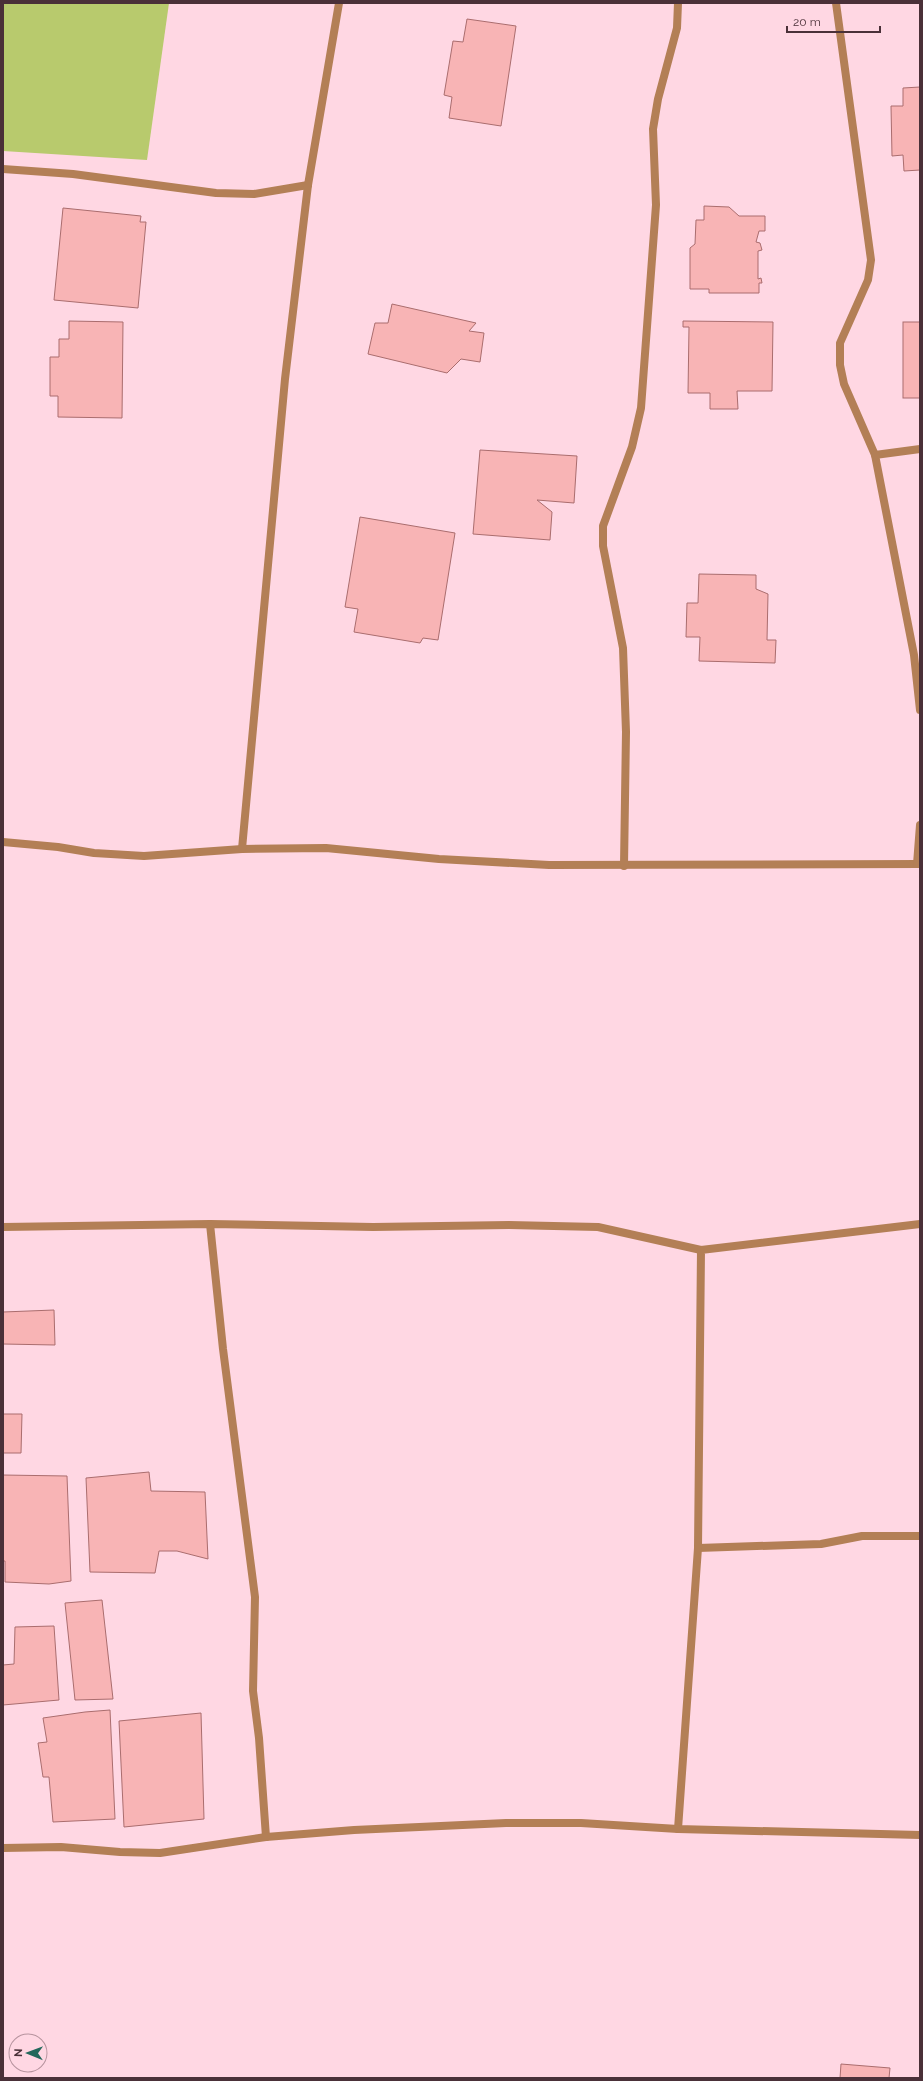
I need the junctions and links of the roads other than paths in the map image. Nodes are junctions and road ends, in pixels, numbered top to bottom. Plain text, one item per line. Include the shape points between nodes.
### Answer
1 (339, 3) edge
2 (678, 3) edge
3 (836, 3) edge
4 (3, 170) edge
5 (308, 185) junction
6 (920, 449) edge
7 (875, 455) junction
8 (920, 710) edge
9 (920, 825) edge
10 (3, 842) edge
11 (242, 849) junction
12 (918, 864) edge
13 (624, 866) junction
14 (210, 1224) junction
15 (920, 1224) edge
16 (3, 1227) edge
17 (701, 1250) junction
18 (920, 1536) edge
19 (698, 1548) junction
20 (678, 1829) junction
21 (920, 1835) edge
22 (266, 1836) junction
23 (3, 1848) edge

1 - 5 street
2 - 13 street via 677,28 658,99 653,129 656,205 641,408 632,447 603,526 602,538 623,648 626,732
3 - 7 street via 871,260 868,280 840,343 840,365 844,384
4 - 5 street via 73,174 216,193 254,194
5 - 11 street via 285,379
6 - 7 street
7 - 8 street via 914,655
9 - 12 street
10 - 11 street via 144,856
11 - 13 street via 326,848 439,859
12 - 13 street
14 - 16 street
14 - 17 street via 598,1227
14 - 22 street via 223,1349 255,1597 253,1691
15 - 17 street
17 - 19 street
18 - 19 street via 862,1536 821,1544
19 - 20 street
20 - 21 street
20 - 22 street via 581,1823 506,1823
22 - 23 street via 160,1853 61,1847

